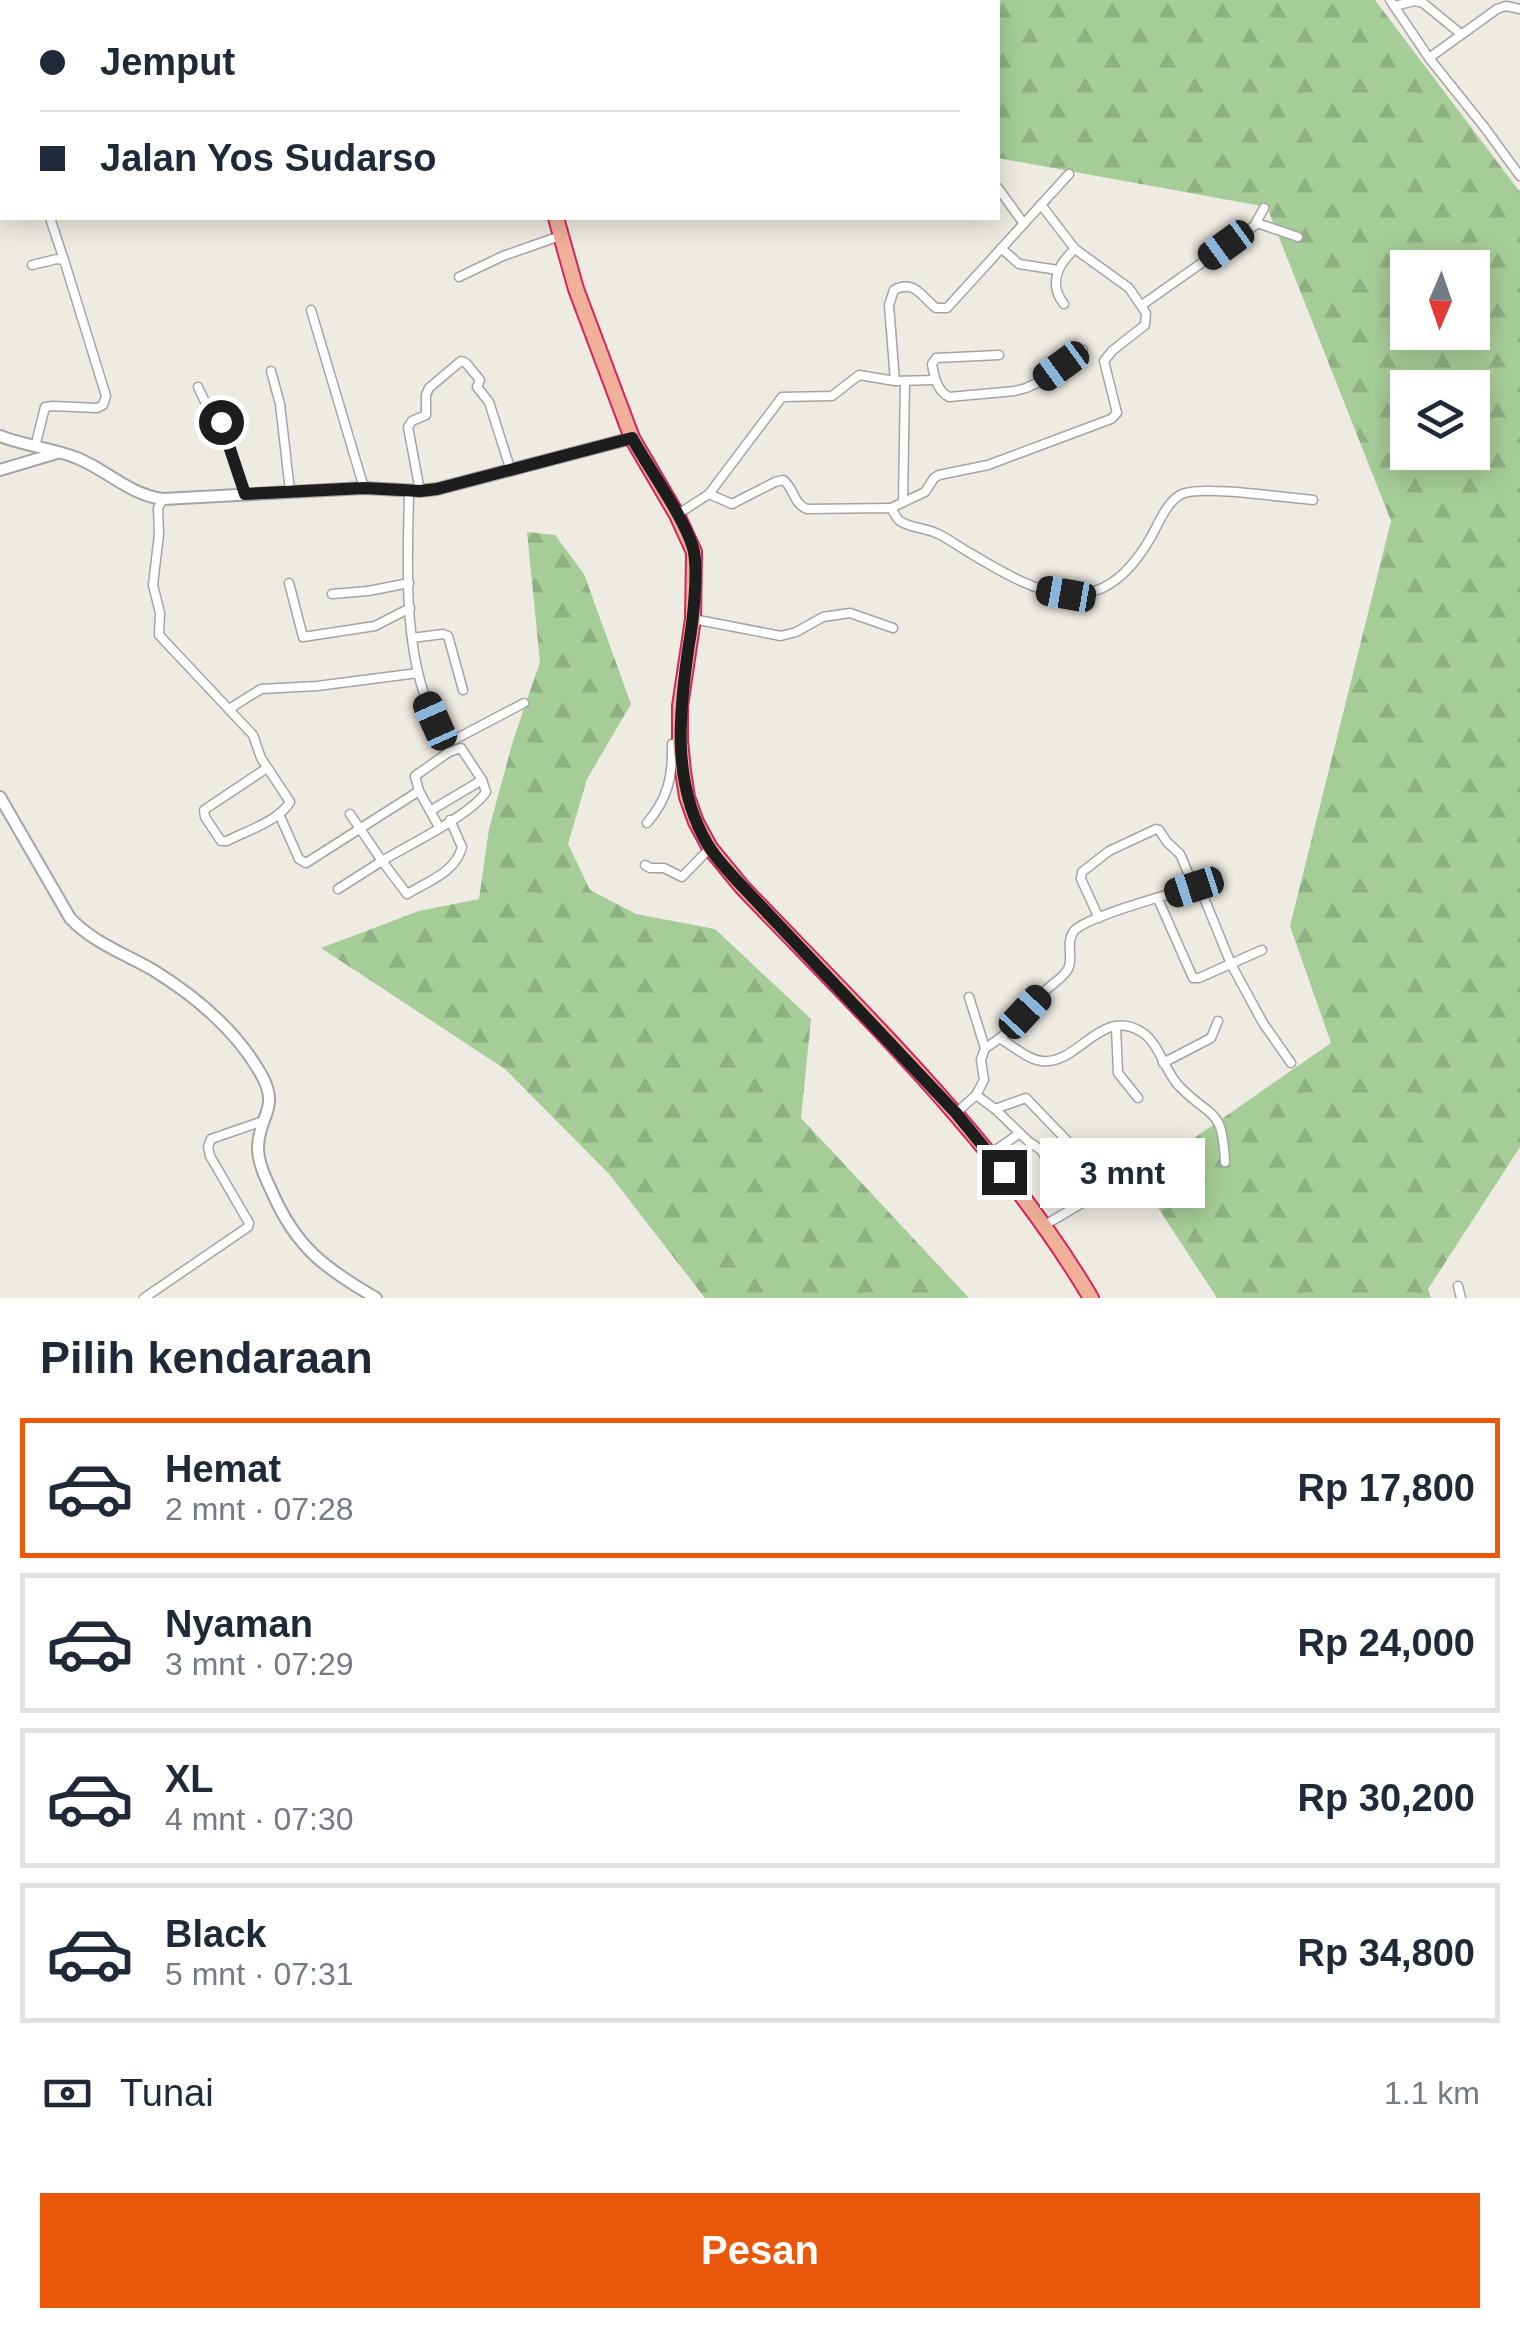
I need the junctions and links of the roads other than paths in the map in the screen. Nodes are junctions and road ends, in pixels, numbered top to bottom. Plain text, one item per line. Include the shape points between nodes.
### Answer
1 (1392, 3) edge
2 (1520, 8) edge
3 (1461, 34) junction
4 (1428, 58) junction
5 (1069, 174) dead end
6 (1520, 176) edge
7 (1000, 191) edge
8 (1042, 206) junction
9 (1264, 208) dead end
10 (51, 220) edge
11 (556, 220) edge
12 (1257, 223) junction
13 (1024, 224) junction
14 (560, 236) junction
15 (1298, 237) dead end
16 (1001, 248) junction
17 (1075, 249) junction
18 (64, 260) junction
19 (32, 265) dead end
20 (1058, 270) junction
21 (459, 278) dead end
22 (1064, 304) dead end
23 (1142, 305) junction
24 (312, 310) dead end
25 (1083, 350) dead end
26 (998, 356) dead end
27 (272, 371) dead end
28 (935, 380) junction
29 (895, 381) junction
30 (906, 381) junction
31 (198, 388) dead end
32 (0, 436) edge
33 (632, 438) junction
34 (22, 444) junction
35 (36, 447) junction
36 (58, 452) junction
37 (21, 465) junction
38 (0, 470) edge
39 (511, 471) junction
40 (364, 488) junction
41 (414, 490) junction
42 (290, 491) junction
43 (245, 494) junction
44 (709, 494) junction
45 (163, 499) junction
46 (1313, 500) dead end
47 (903, 502) junction
48 (892, 508) junction
49 (677, 515) junction
50 (289, 582) dead end
51 (409, 583) junction
52 (332, 594) dead end
53 (410, 608) junction
54 (693, 619) junction
55 (894, 628) dead end
56 (412, 638) junction
57 (418, 672) junction
58 (464, 690) dead end
59 (524, 703) dead end
60 (229, 709) junction
61 (680, 741) junction
62 (447, 748) junction
63 (267, 768) junction
64 (482, 780) junction
65 (419, 791) junction
66 (0, 797) edge
67 (430, 811) junction
68 (279, 814) junction
69 (350, 814) dead end
70 (450, 820) junction
71 (647, 823) dead end
72 (439, 827) junction
73 (361, 829) junction
74 (710, 848) junction
75 (382, 860) junction
76 (645, 865) dead end
77 (1194, 887) junction
78 (338, 890) dead end
79 (1158, 899) junction
80 (1099, 918) junction
81 (1262, 950) dead end
82 (1231, 964) junction
83 (968, 997) dead end
84 (1218, 1022) dead end
85 (1116, 1027) junction
86 (1001, 1039) junction
87 (985, 1048) junction
88 (1163, 1063) junction
89 (1291, 1064) dead end
90 (976, 1094) junction
91 (1138, 1098) dead end
92 (995, 1109) junction
93 (956, 1113) junction
94 (263, 1121) junction
95 (1020, 1133) junction
96 (1076, 1149) junction
97 (990, 1154) junction
98 (1224, 1162) dead end
99 (1059, 1175) junction
100 (1076, 1206) junction
101 (1043, 1226) junction
102 (1458, 1286) dead end
103 (144, 1298) edge
104 (376, 1298) edge
105 (1092, 1298) edge
106 (1461, 1298) edge

1 - 3 street via 1423,2
1 - 4 street
2 - 3 street via 1497,9
3 - 4 street
4 - 6 street
5 - 8 street
7 - 13 street
8 - 13 street
8 - 17 street
9 - 12 street
10 - 18 street
11 - 14 highway
12 - 15 street
12 - 23 street
13 - 16 street
14 - 21 street
14 - 33 highway
16 - 20 street via 1019,264
16 - 29 street via 944,310 914,287 894,290
17 - 20 street
17 - 23 street
18 - 19 street
18 - 35 street via 106,401 97,408 45,408
20 - 22 street via 1056,294
23 - 47 street via 1144,324 1104,361 1116,416 988,465 939,475 925,492
24 - 40 street
25 - 28 street via 1015,391 948,396
26 - 28 street via 936,358
27 - 42 street
28 - 30 street
29 - 30 street
29 - 44 street via 859,375 832,396 782,397
30 - 47 street
31 - 43 street via 221,422
32 - 34 street
33 - 39 street
33 - 49 highway
34 - 35 street
34 - 37 street
35 - 36 street
36 - 37 street
36 - 45 street
37 - 38 street
39 - 41 street
39 - 41 street via 492,408 477,387 480,379 461,361 429,388 426,415 408,427
40 - 41 street
40 - 42 street
41 - 51 street
42 - 43 street
43 - 45 street
44 - 48 street via 735,504 783,480 807,508
44 - 49 street
45 - 60 street via 153,585 159,636
46 - 48 street via 1198,490 1178,496 1122,577 1079,595 1013,580 940,535 899,520
47 - 48 street
49 - 54 highway via 694,552
50 - 53 street via 303,637 376,626
51 - 52 street
51 - 53 street
53 - 56 street
54 - 55 street via 781,636 824,616 850,613
54 - 61 highway
56 - 57 street
56 - 58 street via 448,636
57 - 60 street via 261,688
57 - 62 street
59 - 62 street
60 - 63 street via 253,734
61 - 71 street via 672,744 666,794
61 - 74 highway via 687,797
62 - 64 street via 462,749
62 - 65 street via 414,776
63 - 68 street via 290,802
63 - 68 street via 204,813 222,842
64 - 67 street
64 - 70 street via 485,795
65 - 67 street
65 - 73 street
66 - 94 street via 80,929 189,995 244,1050 269,1092
67 - 72 street
68 - 73 street via 303,862
69 - 73 street
70 - 72 street
70 - 75 street via 462,848 456,862 407,894
72 - 75 street
73 - 75 street
74 - 76 street via 682,876
74 - 93 highway
75 - 78 street
77 - 79 street
77 - 80 street via 1180,854 1156,830 1108,851 1082,872
77 - 82 street
79 - 80 street
79 - 82 street via 1191,976
80 - 86 street via 1074,931 1066,971
81 - 82 street
82 - 89 street
83 - 87 street
84 - 88 street via 1211,1038
85 - 86 street via 1053,1061 1034,1059
85 - 88 street via 1146,1035
85 - 91 street via 1118,1072
86 - 87 street
87 - 90 street
88 - 98 street via 1218,1119
90 - 92 street
90 - 93 street
92 - 95 street
92 - 96 street via 1026,1098
93 - 97 highway
94 - 103 street via 211,1139 208,1147 248,1227
94 - 104 street via 259,1158 292,1231 318,1260
95 - 97 street
95 - 99 street
96 - 99 street
96 - 100 street via 1113,1176
97 - 101 highway
99 - 100 street
100 - 101 street
101 - 105 highway
102 - 106 street

